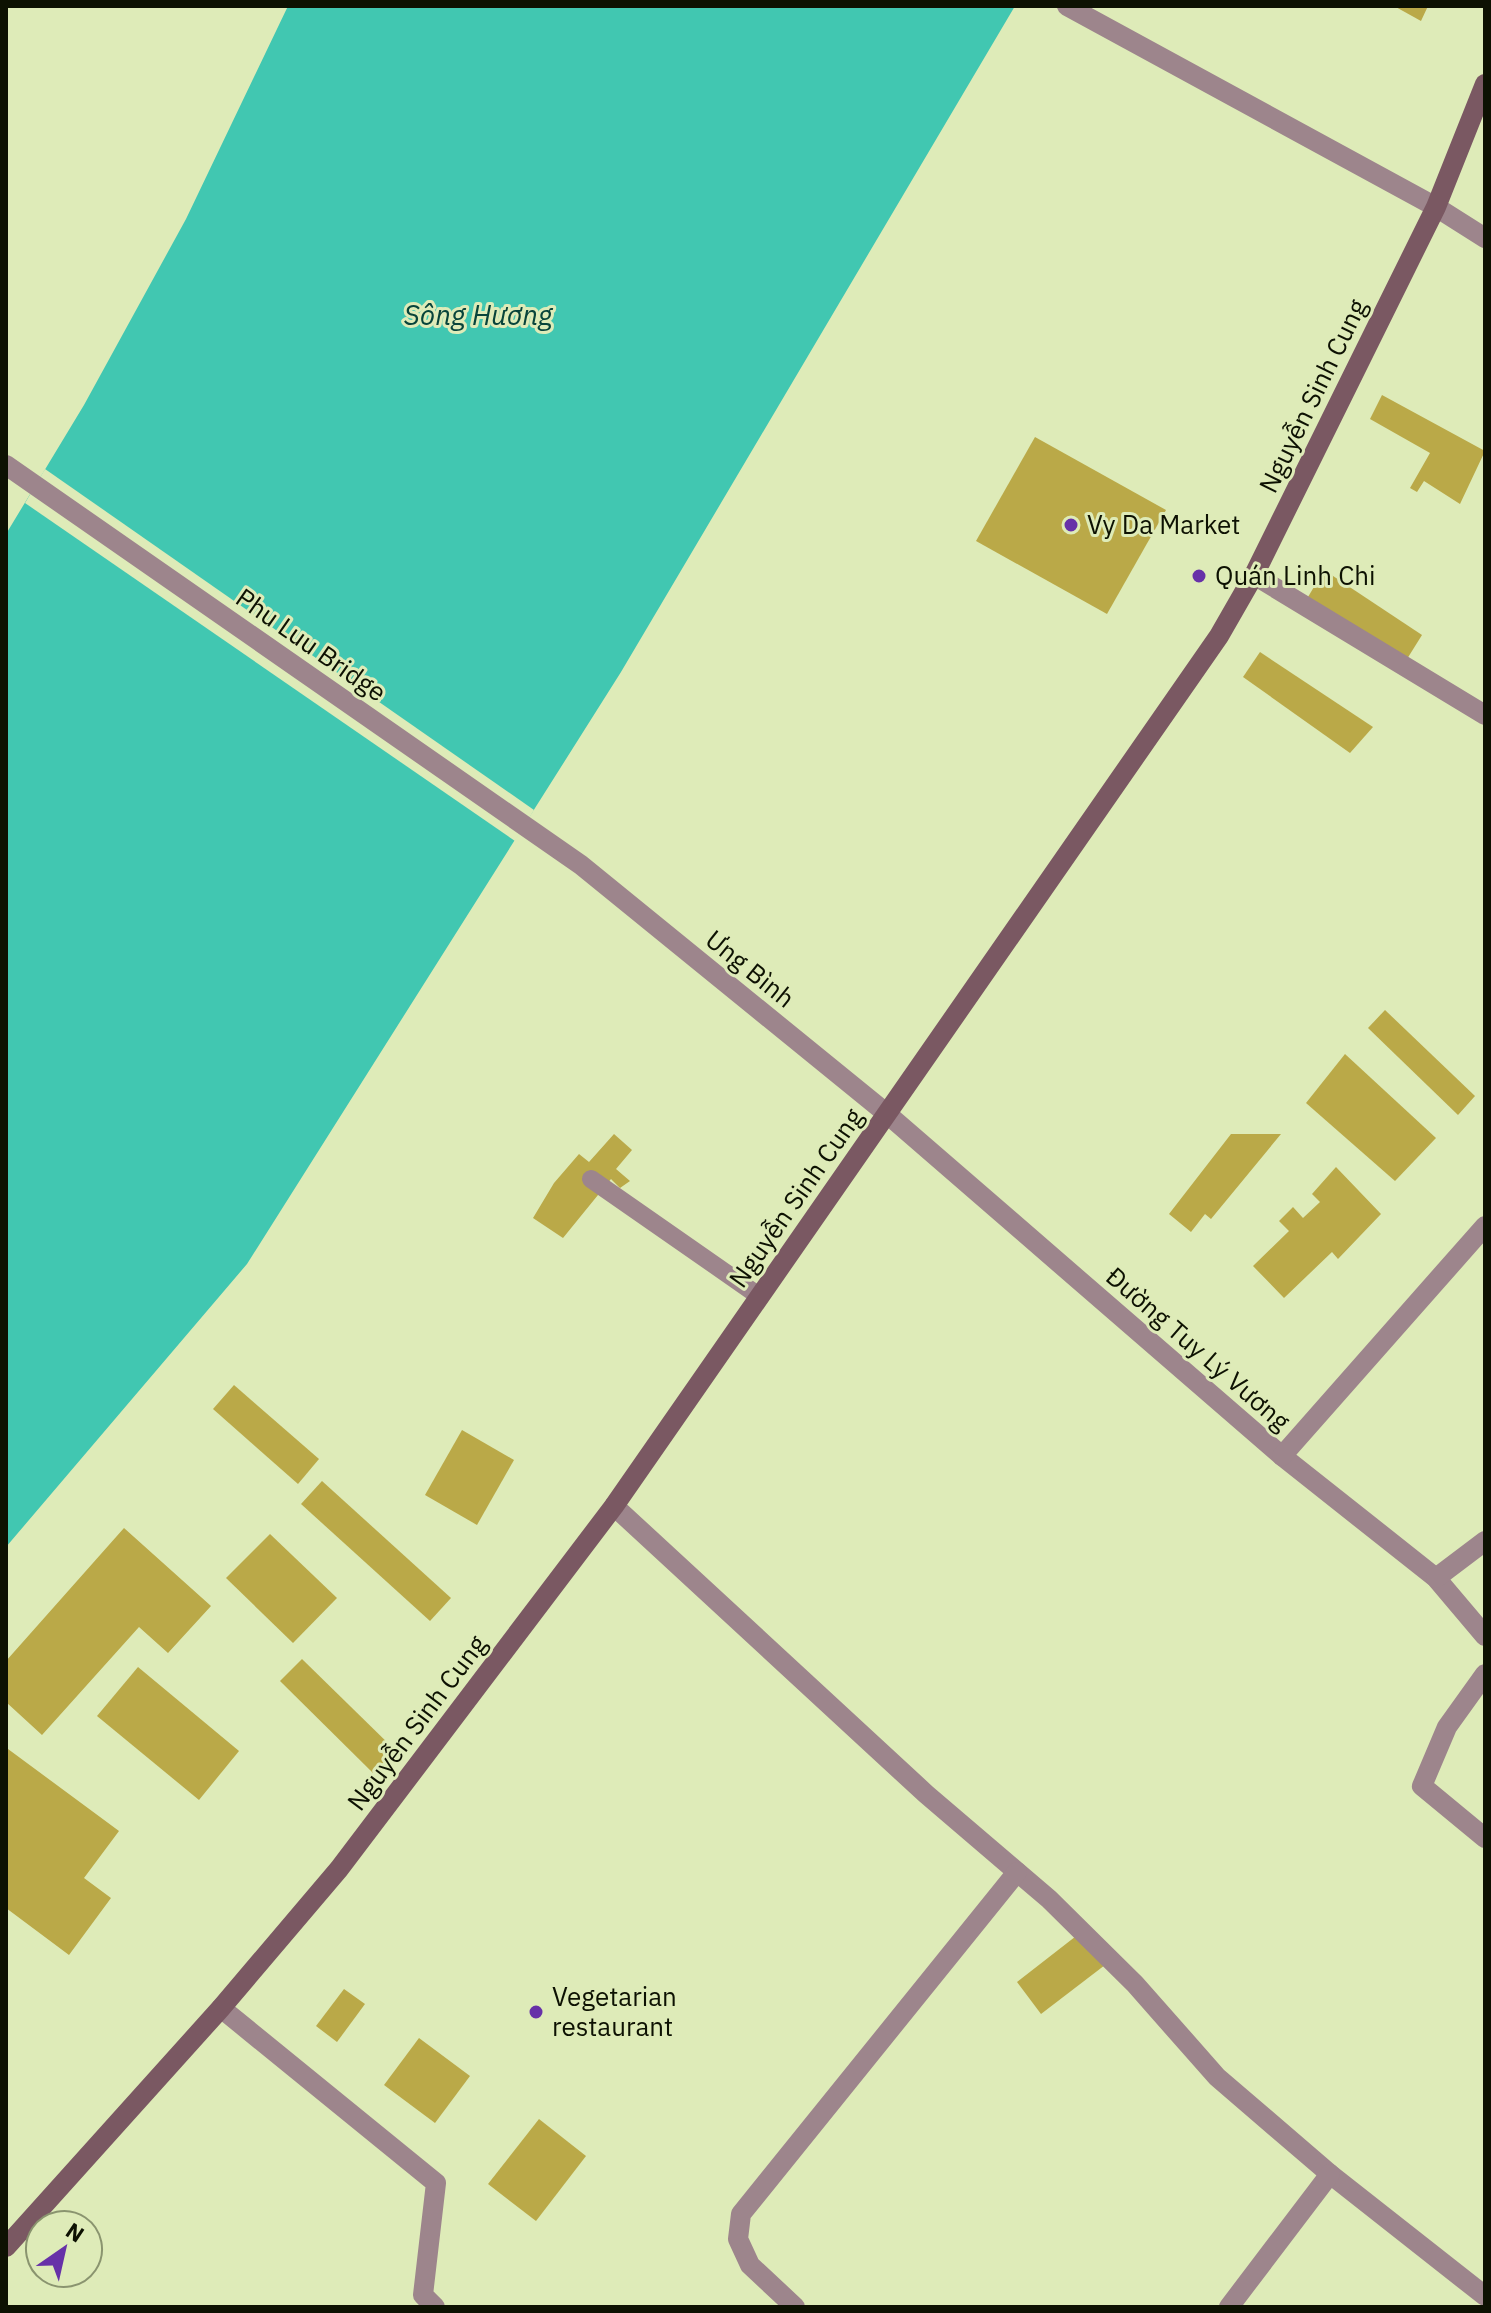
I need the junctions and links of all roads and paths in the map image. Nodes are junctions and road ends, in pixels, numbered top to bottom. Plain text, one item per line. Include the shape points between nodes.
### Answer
1 (1067, 6) edge
2 (1485, 84) edge
3 (1436, 207) junction
4 (1485, 238) edge
5 (9, 467) edge
6 (1254, 575) junction
7 (1485, 715) edge
8 (581, 865) joint
9 (886, 1113) junction
10 (591, 1179) dead end
11 (1485, 1226) edge
12 (759, 1296) junction
13 (1282, 1456) junction
14 (614, 1506) junction
15 (1485, 1541) edge
16 (1436, 1578) junction
17 (1485, 1636) edge
18 (1485, 1674) edge
19 (1485, 1838) edge
20 (1017, 1872) junction
21 (221, 2008) junction
22 (1330, 2174) junction
23 (6, 2247) edge
24 (1485, 2296) edge
25 (435, 2307) edge
26 (795, 2307) edge
27 (1229, 2307) edge

1 - 3 street
2 - 3 main road, Nguyễn Sinh Cung
3 - 4 street
3 - 6 main road, Nguyễn Sinh Cung
5 - 8 street, Phu Luu Bridge
6 - 7 street
6 - 9 main road, Nguyễn Sinh Cung via 1219,636
8 - 9 street, Ưng Bình
9 - 12 main road, Nguyễn Sinh Cung
9 - 13 street, Đường Tuy Lý Vương
10 - 12 lane
11 - 13 street
12 - 14 main road, Nguyễn Sinh Cung
13 - 16 street, Đường Tuy Lý Vương
14 - 20 street
14 - 21 main road, Nguyễn Sinh Cung via 339,1869
15 - 16 street
16 - 17 street, Đường Tuy Lý Vương
18 - 19 street via 1447,1727 1422,1786
20 - 22 street via 1135,1984 1217,2077
20 - 26 street via 741,2214 738,2239 750,2265
21 - 23 main road, Nguyễn Sinh Cung
21 - 25 street via 436,2183 423,2295
22 - 24 street
22 - 27 street

